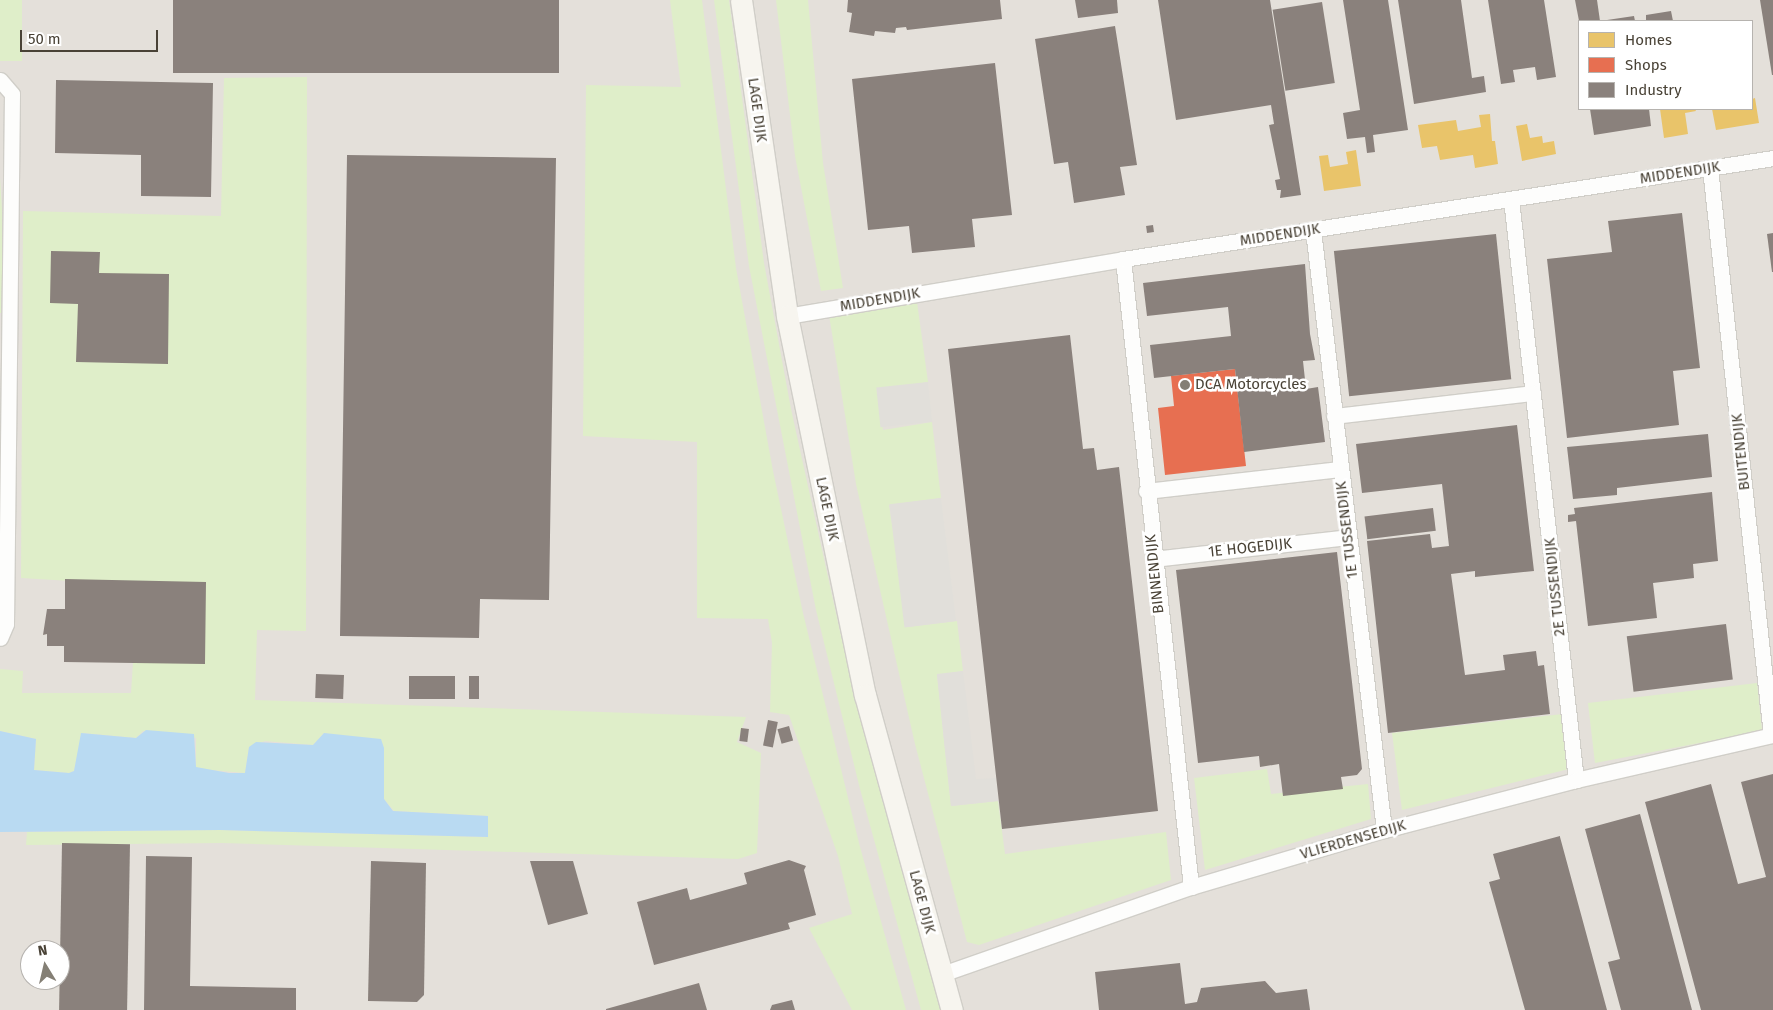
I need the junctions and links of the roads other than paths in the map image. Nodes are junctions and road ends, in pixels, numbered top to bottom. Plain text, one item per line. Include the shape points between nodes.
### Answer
1 (741, 0) edge
2 (0, 80) edge
3 (6, 144) edge
4 (1773, 158) edge
5 (1710, 168) junction
6 (1511, 199) junction
7 (1313, 230) junction
8 (1123, 260) junction
9 (787, 316) junction
10 (1533, 394) junction
11 (1334, 416) junction
12 (1340, 468) junction
13 (1146, 491) junction
14 (1348, 537) junction
15 (1153, 559) junction
16 (0, 638) edge
17 (1772, 735) edge
18 (1576, 780) junction
19 (1384, 830) junction
20 (1191, 887) junction
21 (942, 974) junction
22 (952, 1010) edge

1 - 9 main road, LAGE DIJK
2 - 3 street via 12,94
3 - 16 street via 6,624
4 - 5 street, MIDDENDIJK
5 - 6 street, MIDDENDIJK
5 - 17 street, BUITENDIJK
6 - 7 street, MIDDENDIJK
6 - 10 street, 2E TUSSENDIJK
7 - 8 street, MIDDENDIJK
7 - 11 street, 1E TUSSENDIJK
8 - 9 street, MIDDENDIJK
8 - 13 street, BINNENDIJK
9 - 21 main road, LAGE DIJK via 865,695
10 - 11 street
10 - 18 street, 2E TUSSENDIJK
11 - 12 street, 1E TUSSENDIJK
12 - 13 street
12 - 14 street, 1E TUSSENDIJK
13 - 15 street, BINNENDIJK
14 - 15 street, 1E HOGEDIJK
14 - 19 street, 1E TUSSENDIJK
15 - 20 street, BINNENDIJK
17 - 18 street, VLIERDENSEDIJK
18 - 19 street, VLIERDENSEDIJK
19 - 20 street, VLIERDENSEDIJK
20 - 21 street, VLIERDENSEDIJK
21 - 22 main road, LAGE DIJK

